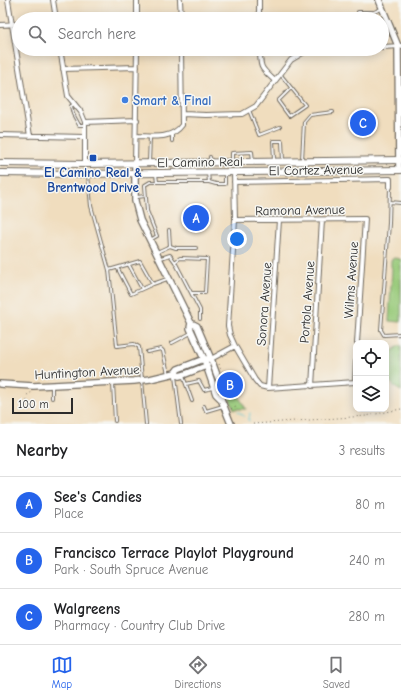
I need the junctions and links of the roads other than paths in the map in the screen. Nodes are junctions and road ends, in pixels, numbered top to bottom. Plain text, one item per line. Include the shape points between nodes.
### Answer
1 (8, 0) edge
2 (53, 0) edge
3 (137, 0) edge
4 (180, 0) edge
5 (259, 0) edge
6 (379, 0) edge
7 (382, 8) junction
8 (55, 12) edge
9 (137, 12) edge
10 (181, 12) edge
11 (259, 12) edge
12 (358, 12) edge
13 (374, 12) edge
14 (374, 12) edge
15 (384, 12) edge
16 (389, 23) edge
17 (0, 24) edge
18 (12, 24) joint
19 (400, 46) edge
20 (389, 47) edge
21 (17, 56) edge
22 (61, 56) edge
23 (137, 56) edge
24 (181, 56) edge
25 (260, 56) edge
26 (298, 56) edge
27 (137, 67) junction
28 (63, 69) junction
29 (280, 74) junction
30 (275, 82) junction
31 (291, 88) junction
32 (400, 97) edge
33 (74, 104) junction
34 (249, 110) junction
35 (333, 112) dead end
36 (183, 114) junction
37 (137, 120) junction
38 (85, 124) junction
39 (280, 126) dead end
40 (172, 134) junction
41 (0, 135) edge
42 (30, 136) junction
43 (136, 136) junction
44 (150, 136) junction
45 (84, 137) junction
46 (172, 142) dead end
47 (172, 156) dead end
48 (400, 160) edge
49 (253, 162) junction
50 (274, 162) junction
51 (283, 162) junction
52 (302, 162) junction
53 (173, 163) junction
54 (232, 163) junction
55 (0, 164) edge
56 (85, 164) junction
57 (135, 164) junction
58 (150, 164) junction
59 (400, 170) edge
60 (208, 172) junction
61 (225, 172) junction
62 (234, 172) junction
63 (0, 173) edge
64 (135, 173) junction
65 (155, 173) junction
66 (88, 174) junction
67 (157, 182) junction
68 (209, 182) junction
69 (234, 182) junction
70 (390, 187) joint
71 (145, 196) junction
72 (135, 197) junction
73 (390, 202) junction
74 (401, 203) edge
75 (365, 219) joint
76 (235, 220) junction
77 (279, 220) junction
78 (322, 220) junction
79 (168, 230) dead end
80 (150, 241) junction
81 (170, 246) junction
82 (196, 248) dead end
83 (156, 253) junction
84 (158, 259) junction
85 (175, 262) junction
86 (129, 265) junction
87 (118, 269) junction
88 (109, 270) junction
89 (169, 278) junction
90 (153, 284) junction
91 (142, 289) junction
92 (192, 293) junction
93 (200, 318) dead end
94 (192, 323) junction
95 (192, 333) junction
96 (401, 334) edge
97 (357, 340) edge
98 (172, 343) dead end
99 (235, 346) junction
100 (147, 352) dead end
101 (204, 359) junction
102 (210, 359) junction
103 (206, 366) junction
104 (175, 373) junction
105 (169, 375) junction
106 (183, 375) junction
107 (355, 376) edge
108 (143, 380) junction
109 (113, 382) junction
110 (0, 384) edge
111 (186, 384) junction
112 (52, 385) junction
113 (312, 386) junction
114 (213, 387) junction
115 (268, 388) junction
116 (52, 398) dead end
117 (221, 399) junction
118 (192, 401) dead end
119 (204, 406) dead end
120 (225, 408) junction
121 (115, 421) dead end
122 (146, 424) edge
123 (181, 424) edge
124 (231, 424) edge

1 - 18 street
2 - 8 street
3 - 9 street
4 - 10 street
5 - 11 street
6 - 7 street
7 - 14 lane
7 - 15 street
12 - 13 lane
16 - 19 street
17 - 18 street
19 - 20 street
19 - 32 street
21 - 42 street
22 - 28 street
23 - 27 street
24 - 36 street
25 - 30 street via 262,68
26 - 29 street
27 - 28 street
27 - 37 street
28 - 33 street via 68,96
29 - 30 street
29 - 31 lane
30 - 34 street via 256,106
31 - 31 lane via 305,105 289,116 278,101
32 - 48 street
33 - 38 street via 81,112
33 - 38 lane via 71,106 78,125
34 - 36 street via 242,114
34 - 39 lane via 259,134
35 - 52 lane via 310,115 304,122
36 - 40 street via 182,125
37 - 38 street
37 - 43 street
38 - 45 street
40 - 44 street
40 - 46 lane
41 - 42 street
42 - 45 street
43 - 44 street
43 - 57 street
44 - 58 lane
45 - 56 street
47 - 53 lane
48 - 52 main road, El Camino Real
48 - 59 street
49 - 50 main road, El Camino Real
49 - 54 main road, El Camino Real
49 - 54 lane via 252,152 232,153
50 - 51 main road, El Camino Real
50 - 51 lane via 273,141 282,140
51 - 52 main road, El Camino Real
53 - 54 main road, El Camino Real via 223,160
53 - 58 main road, El Camino Real
55 - 56 main road, El Camino Real
56 - 57 main road, El Camino Real
57 - 58 main road, El Camino Real
57 - 64 street
59 - 62 main road, El Camino Real
60 - 61 main road, El Camino Real
60 - 65 main road, El Camino Real
60 - 68 lane
61 - 62 main road, El Camino Real
61 - 68 lane via 225,184
62 - 69 street
63 - 66 main road, El Camino Real
64 - 65 main road, El Camino Real
64 - 66 main road, El Camino Real
64 - 72 street
65 - 67 lane
66 - 88 lane via 91,206
67 - 68 lane
67 - 71 lane via 145,185
69 - 70 street, El Cortez Avenue via 390,179
69 - 76 street
70 - 73 lane
71 - 72 lane
71 - 80 lane via 157,236
72 - 80 street via 140,220
73 - 74 lane
73 - 96 lane via 381,330 384,335
75 - 78 street, Ramona Avenue
75 - 97 street, Wilms Avenue
76 - 77 street, Ramona Avenue
76 - 99 street via 228,326
77 - 78 street, Ramona Avenue
77 - 115 street, Sonora Avenue
78 - 113 street, Portola Avenue
79 - 81 lane
80 - 83 street
81 - 82 lane
81 - 83 lane
83 - 84 street
84 - 85 lane via 170,255
84 - 89 street
85 - 92 lane
85 - 92 lane via 180,258 207,259 204,293
86 - 87 lane
86 - 90 lane via 140,261
86 - 91 lane
87 - 88 lane
87 - 91 lane via 131,294
88 - 108 lane via 117,346 134,344 139,347
89 - 90 lane
89 - 94 street
90 - 91 lane
92 - 93 lane via 200,310
94 - 95 street
94 - 102 street via 197,326
95 - 98 lane
95 - 101 street
99 - 102 street
99 - 115 street via 254,380 260,386
100 - 105 lane via 161,349
101 - 102 street, Huntington Avenue
101 - 103 street
101 - 104 street, Huntington Avenue via 178,369
102 - 103 street
102 - 117 street via 223,391
103 - 106 street
103 - 114 street
104 - 105 street, Huntington Avenue
104 - 106 street
104 - 123 lane
105 - 108 street, Huntington Avenue
106 - 111 lane
107 - 113 street via 355,382
108 - 109 street, Huntington Avenue
108 - 122 lane
109 - 112 street, Huntington Avenue
109 - 121 lane
110 - 112 street, Huntington Avenue
111 - 114 lane via 199,381 204,390
111 - 118 lane
112 - 116 lane
113 - 115 street
114 - 117 street
117 - 120 street
119 - 120 lane via 206,411
120 - 124 street

